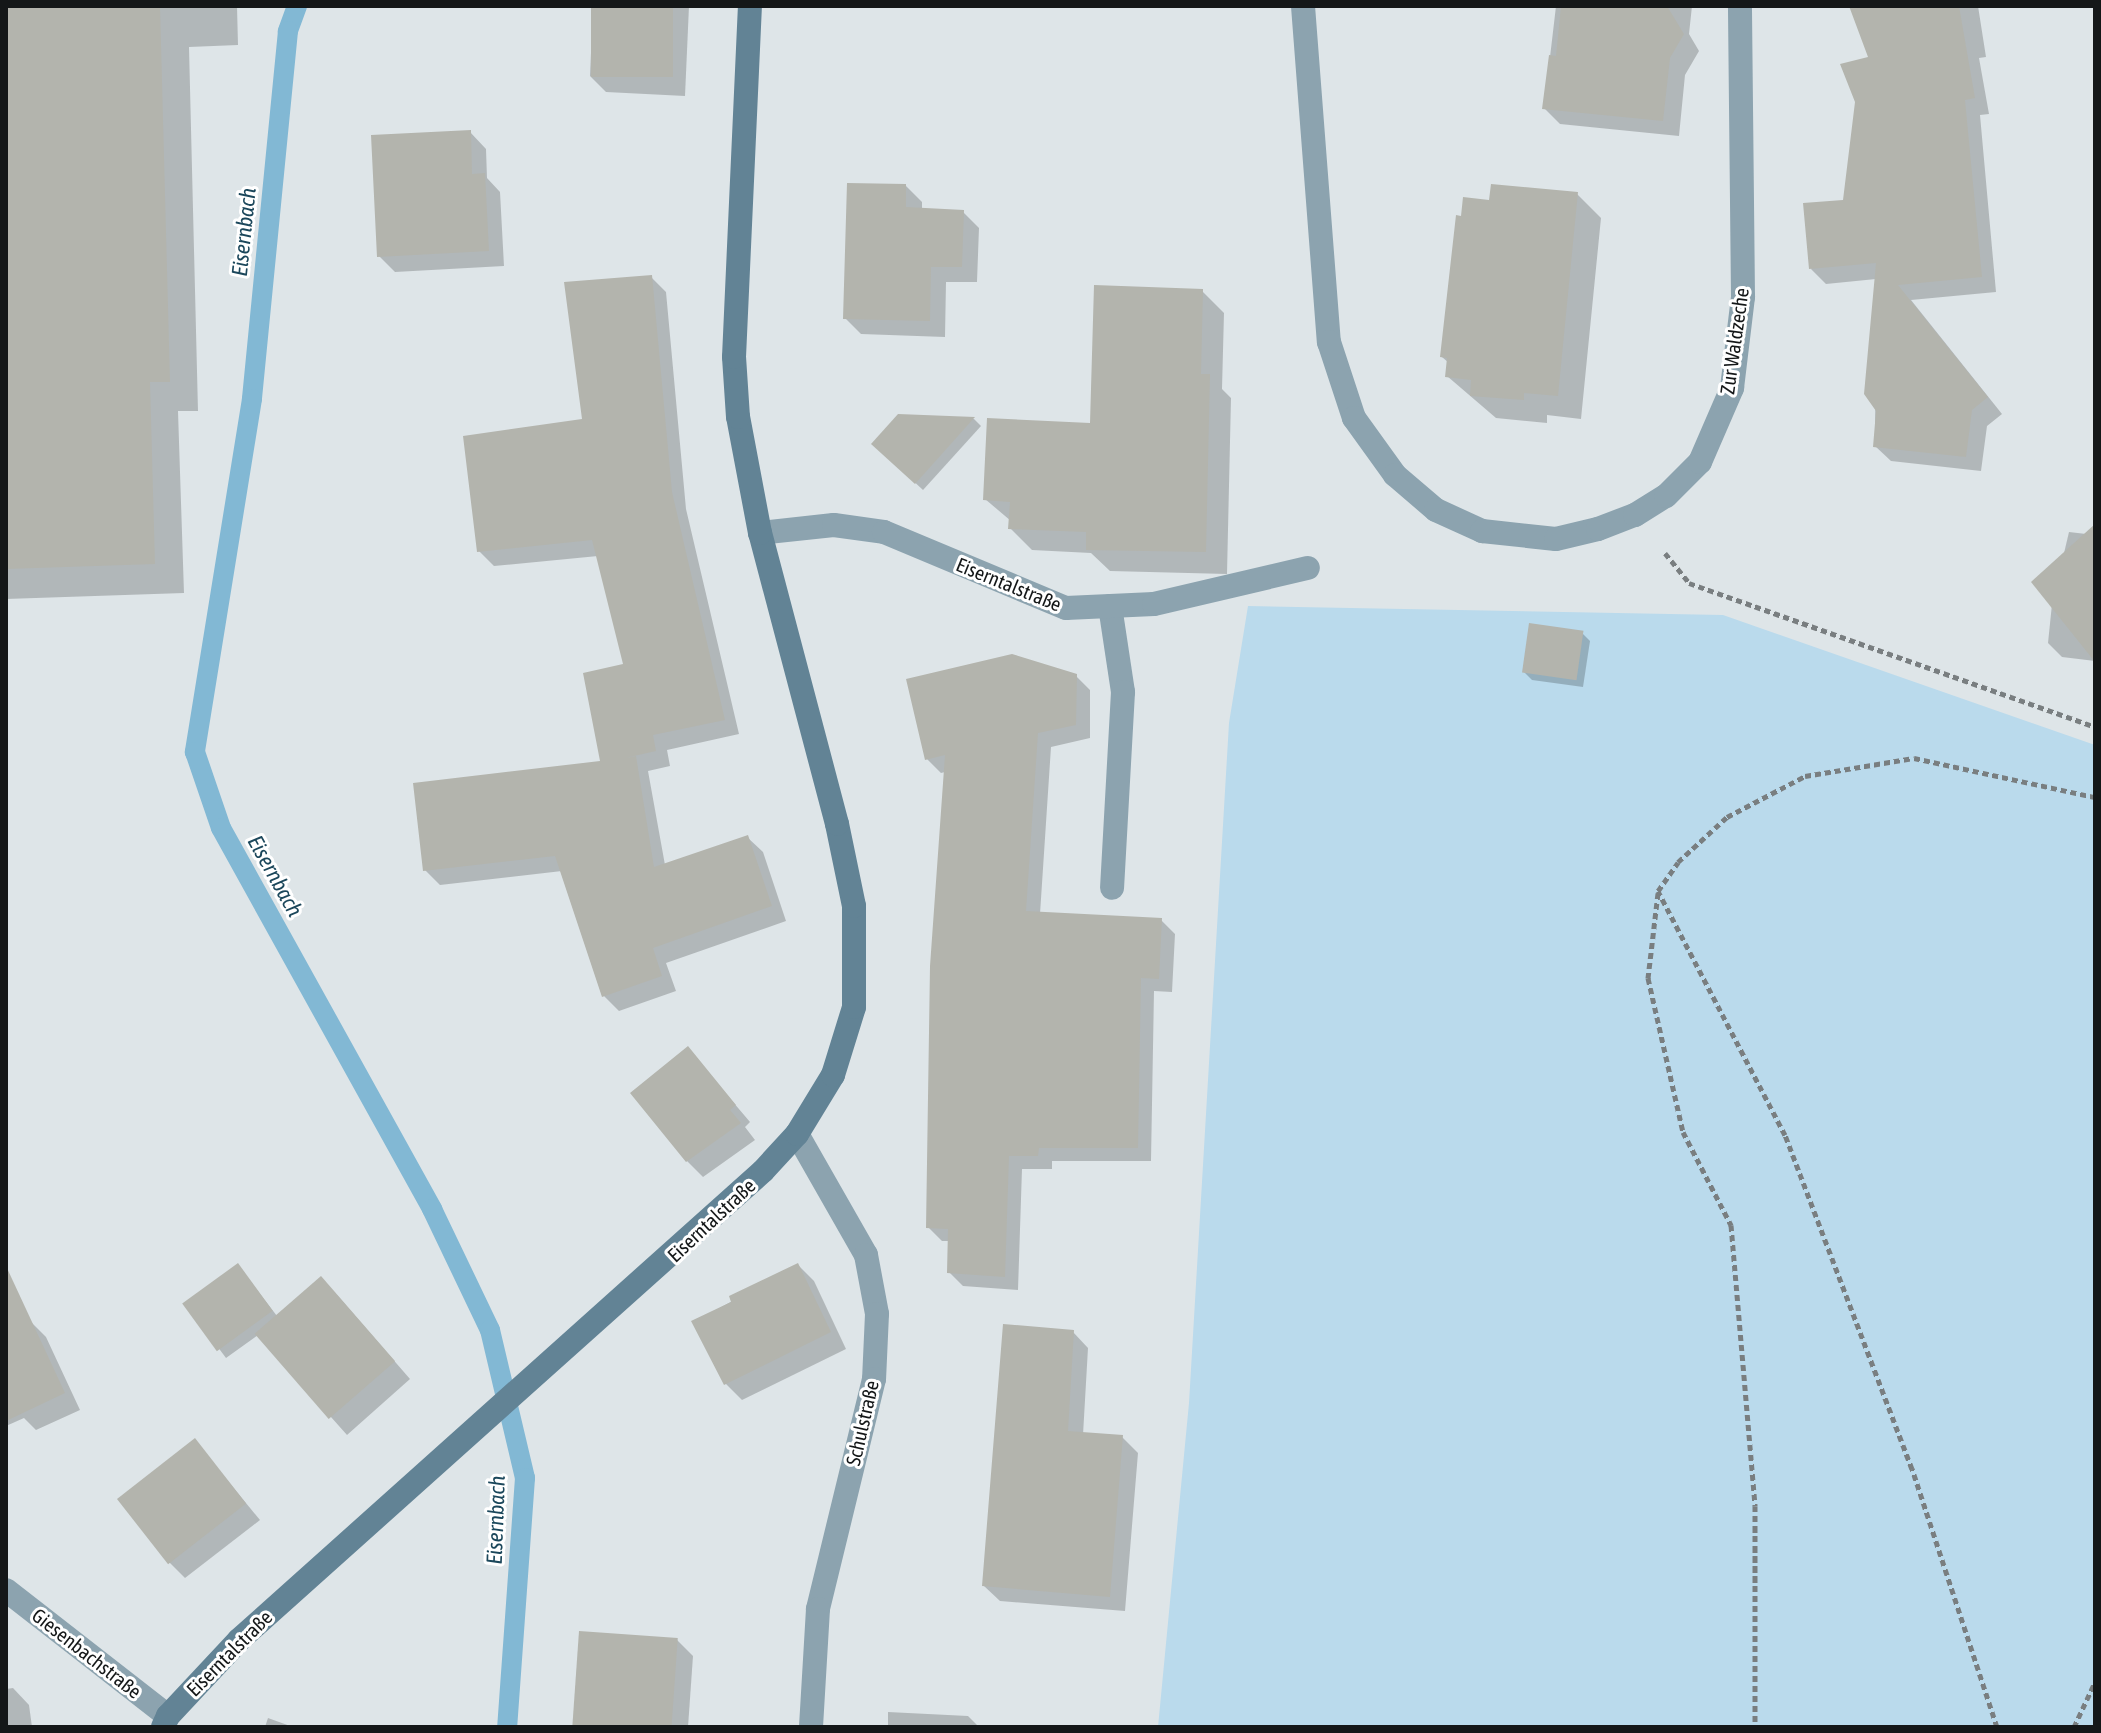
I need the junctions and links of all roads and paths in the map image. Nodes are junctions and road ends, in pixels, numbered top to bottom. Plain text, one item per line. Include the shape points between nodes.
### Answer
1 (750, 6) edge
2 (1303, 6) edge
3 (1740, 6) edge
4 (1635, 515) junction
5 (760, 533) junction
6 (1308, 568) dead end
7 (1110, 606) junction
8 (2095, 727) edge
9 (2095, 797) edge
10 (1112, 888) dead end
11 (1658, 891) junction
12 (797, 1134) junction
13 (6, 1590) edge
14 (2095, 1682) edge
15 (165, 1722) edge
16 (811, 1727) edge
17 (1755, 1727) edge
18 (1997, 1727) edge
19 (2074, 1727) edge

1 - 5 main road, Eiserntalstraße via 734,357 738,417
2 - 4 street, Zur Waldzeche via 1329,342 1354,418 1395,475 1436,510 1482,531 1556,539
3 - 4 street, Zur Waldzeche via 1743,297 1732,388 1700,462 1666,496
4 - 8 path via 1689,583
5 - 7 street, Eiserntalstraße via 834,525 884,532 1066,608
5 - 12 main road, Eiserntalstraße via 854,906 854,1007 833,1075
6 - 7 street, Eiserntalstraße via 1154,604
7 - 10 street via 1123,692
9 - 11 path via 1914,758 1805,776 1727,817 1678,862
11 - 17 path via 1648,978 1683,1132 1731,1225 1755,1506
11 - 18 path via 1785,1135 1912,1469
12 - 15 main road, Eiserntalstraße via 709,1223 239,1640
12 - 16 street, Schulstraße via 866,1255 877,1314 874,1379 818,1609
13 - 15 street, Giesenbachstraße
14 - 19 path

